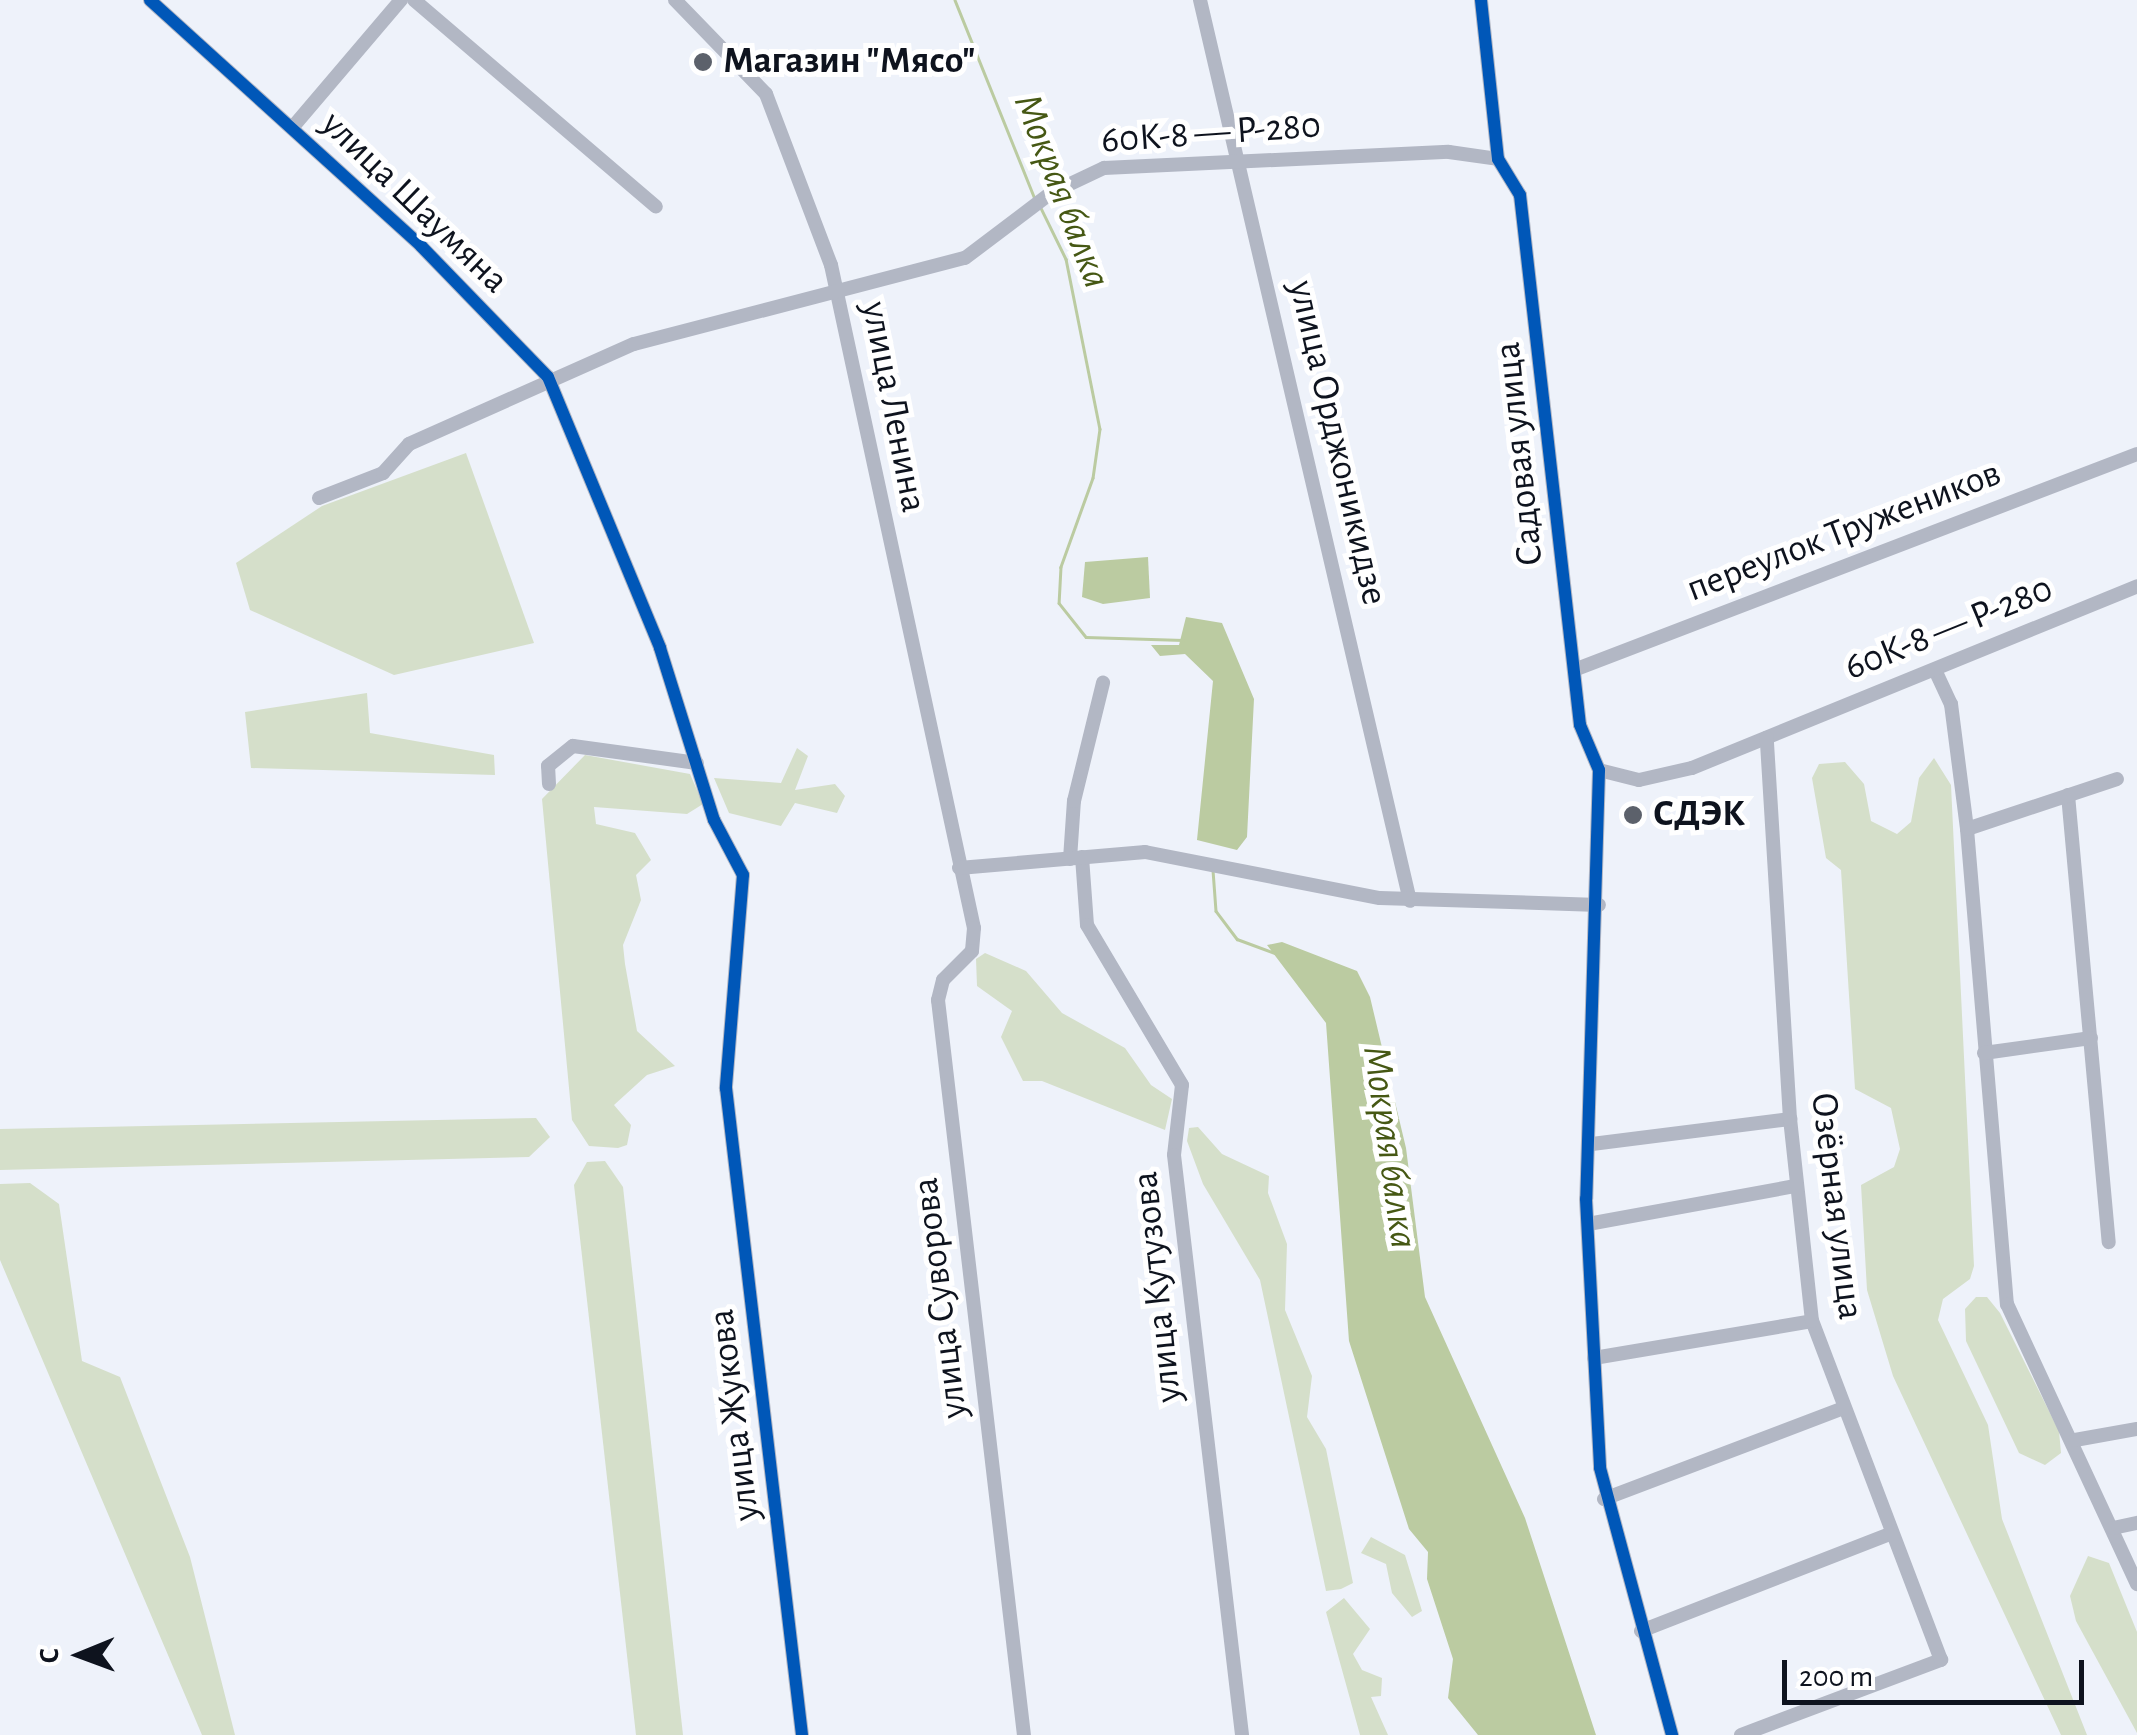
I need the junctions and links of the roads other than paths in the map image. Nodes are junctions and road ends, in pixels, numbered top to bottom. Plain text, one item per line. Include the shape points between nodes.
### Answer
1 (150, 0) edge
2 (401, 0) edge
3 (414, 0) edge
4 (675, 0) edge
5 (1200, 0) edge
6 (1480, 0) edge
7 (292, 128) junction
8 (1498, 160) junction
9 (1238, 165) junction
10 (656, 207) dead end
11 (836, 289) junction
12 (548, 377) junction
13 (2137, 454) edge
14 (320, 498) dead end
15 (2137, 586) edge
16 (1574, 670) junction
17 (1935, 670) junction
18 (1103, 683) dead end
19 (1767, 738) junction
20 (697, 762) junction
21 (1600, 770) junction
22 (2117, 779) dead end
23 (549, 784) dead end
24 (2068, 796) junction
25 (1967, 829) junction
26 (1076, 858) junction
27 (959, 868) junction
28 (1410, 901) junction
29 (1599, 904) junction
30 (2092, 1038) junction
31 (1984, 1053) junction
32 (1790, 1119) junction
33 (1592, 1144) junction
34 (1796, 1186) junction
35 (1588, 1224) junction
36 (2110, 1242) dead end
37 (1812, 1321) junction
38 (1594, 1358) junction
39 (1844, 1408) junction
40 (2137, 1429) edge
41 (2075, 1440) junction
42 (1604, 1498) junction
43 (2137, 1523) edge
44 (2113, 1528) junction
45 (1890, 1534) junction
46 (2137, 1584) edge
47 (1641, 1631) junction
48 (802, 1735) edge
49 (1024, 1735) edge
50 (1242, 1735) edge
51 (1672, 1735) edge
52 (1740, 1735) edge

1 - 7 street, улица Шаумяна
2 - 7 street
3 - 10 street
4 - 11 street, улица Ленина via 738,58 776,111
5 - 9 street, улица Орджоникидзе
6 - 8 street, Садовая улица
7 - 12 street, улица Шаумяна
8 - 9 street, 60К-8 — Р-280 via 1449,152
8 - 16 street, Садовая улица via 1520,196
9 - 11 street, 60К-8 — Р-280 via 1104,168 1051,193 965,258
9 - 28 street, улица Орджоникидзе
11 - 12 street, 60К-8 — Р-280 via 672,331
11 - 27 street, улица Ленина
12 - 14 street, 60К-8 — Р-280 via 409,444 383,473
12 - 20 street, улица Шаумяна via 624,552
13 - 16 street, переулок Тружеников
15 - 17 street, 60К-8 — Р-280
16 - 21 street, Садовая улица via 1584,745
17 - 19 street, 60К-8 — Р-280
17 - 25 street via 1951,704
18 - 26 street, улица Кутузова via 1074,801
19 - 21 street, 60К-8 — Р-280 via 1661,777 1625,779
19 - 32 street, Озёрная улица
20 - 23 street via 573,746 548,766
20 - 48 street, улица Жукова via 714,820 743,876 726,1088
21 - 29 street, Садовая улица
22 - 24 street
24 - 25 street
24 - 30 street
25 - 31 street
26 - 27 street
26 - 28 street via 1168,854
26 - 50 street, улица Кутузова via 1088,924 1182,1085 1174,1156
27 - 49 street, улица Суворова via 974,942 943,980 938,1000
28 - 29 street
29 - 33 street, Садовая улица
30 - 31 street
30 - 36 street
31 - 41 street via 2007,1304
32 - 33 street
32 - 34 street, Озёрная улица
33 - 35 street, Садовая улица
34 - 35 street
34 - 37 street, Озёрная улица
35 - 38 street, Садовая улица
37 - 38 street
37 - 39 street, Озёрная улица
38 - 42 street, Садовая улица
39 - 42 street
39 - 45 street, Озёрная улица
40 - 41 street
41 - 44 street
42 - 47 street, Садовая улица
43 - 44 street
44 - 46 street
45 - 47 street
45 - 52 street, Озёрная улица via 1941,1660
47 - 51 street, Садовая улица

